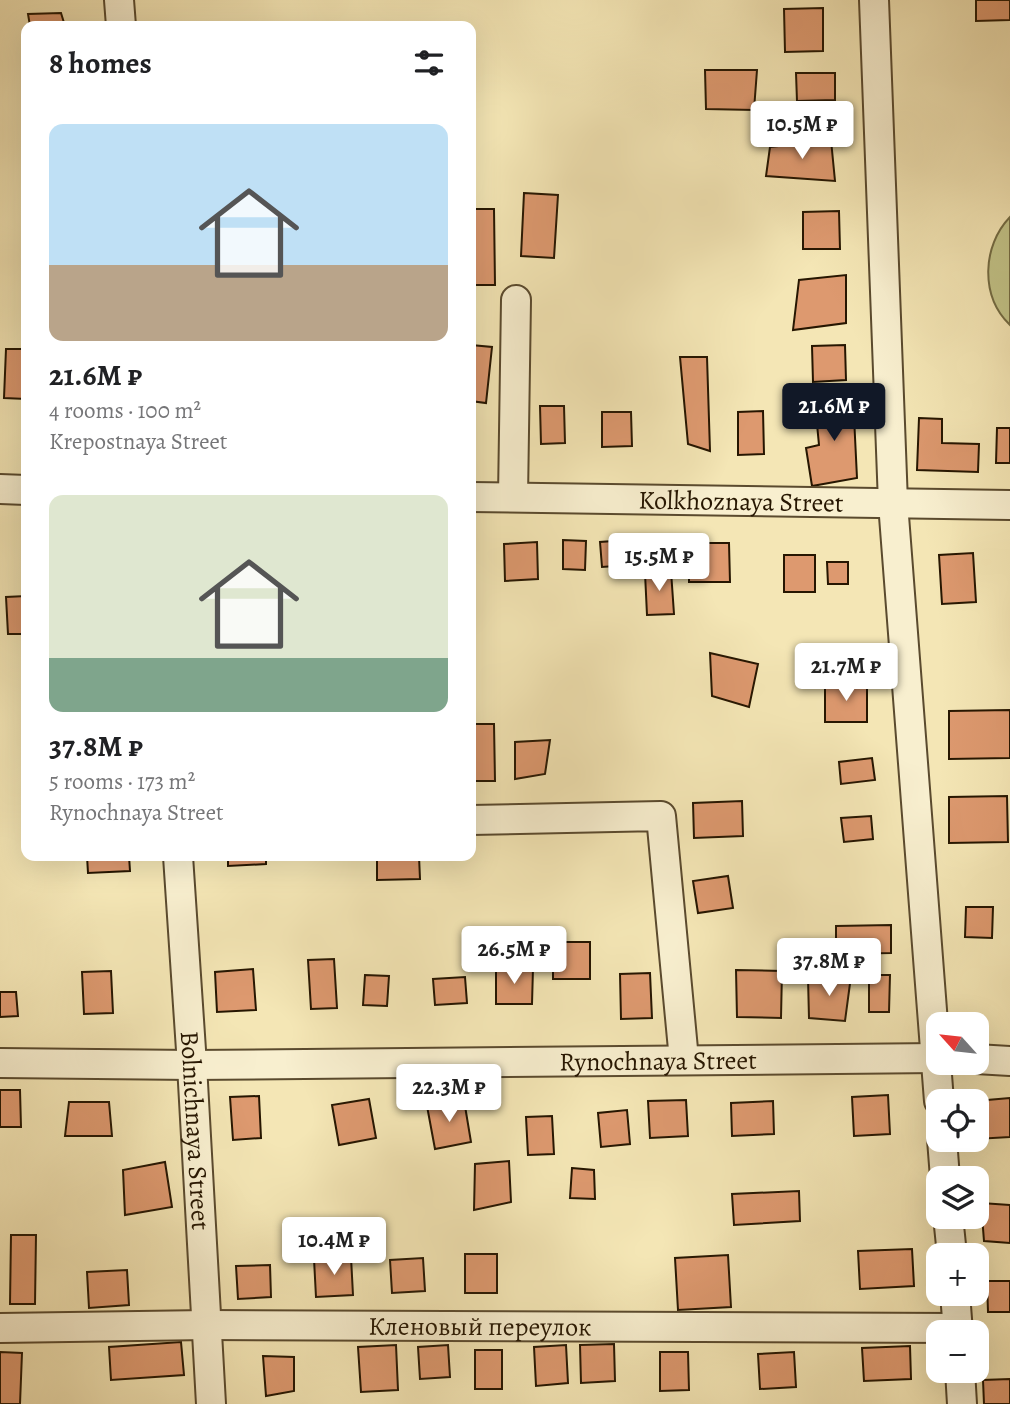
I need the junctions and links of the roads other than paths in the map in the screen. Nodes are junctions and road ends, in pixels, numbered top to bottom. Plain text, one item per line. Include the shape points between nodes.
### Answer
1 (119, 0) edge
2 (874, 0) edge
3 (121, 21) edge
4 (516, 300) dead end
5 (0, 489) edge
6 (21, 490) edge
7 (476, 497) edge
8 (513, 497) junction
9 (893, 503) junction
10 (1010, 505) edge
11 (476, 820) edge
12 (178, 861) edge
13 (933, 1012) edge
14 (926, 1058) edge
15 (989, 1059) edge
16 (684, 1060) junction
17 (1010, 1060) edge
18 (0, 1063) edge
19 (192, 1065) junction
20 (207, 1325) junction
21 (0, 1328) edge
22 (926, 1330) edge
23 (961, 1383) edge
24 (211, 1404) edge
25 (962, 1404) edge

1 - 3 street
2 - 9 street
4 - 8 street
5 - 6 street
7 - 8 street, Kolkhoznaya Street
8 - 9 street, Kolkhoznaya Street
9 - 10 street, Kolkhoznaya Street
9 - 13 street
11 - 16 street via 661,816
12 - 19 street, Bolnichnaya Street
14 - 16 street, Rynochnaya Street
15 - 17 street
16 - 19 street, Rynochnaya Street
18 - 19 street, Rynochnaya Street
19 - 20 street, Bolnichnaya Street
20 - 21 street, Кленовый переулок
20 - 22 street, Кленовый переулок
20 - 24 street, Bolnichnaya Street
23 - 25 street

